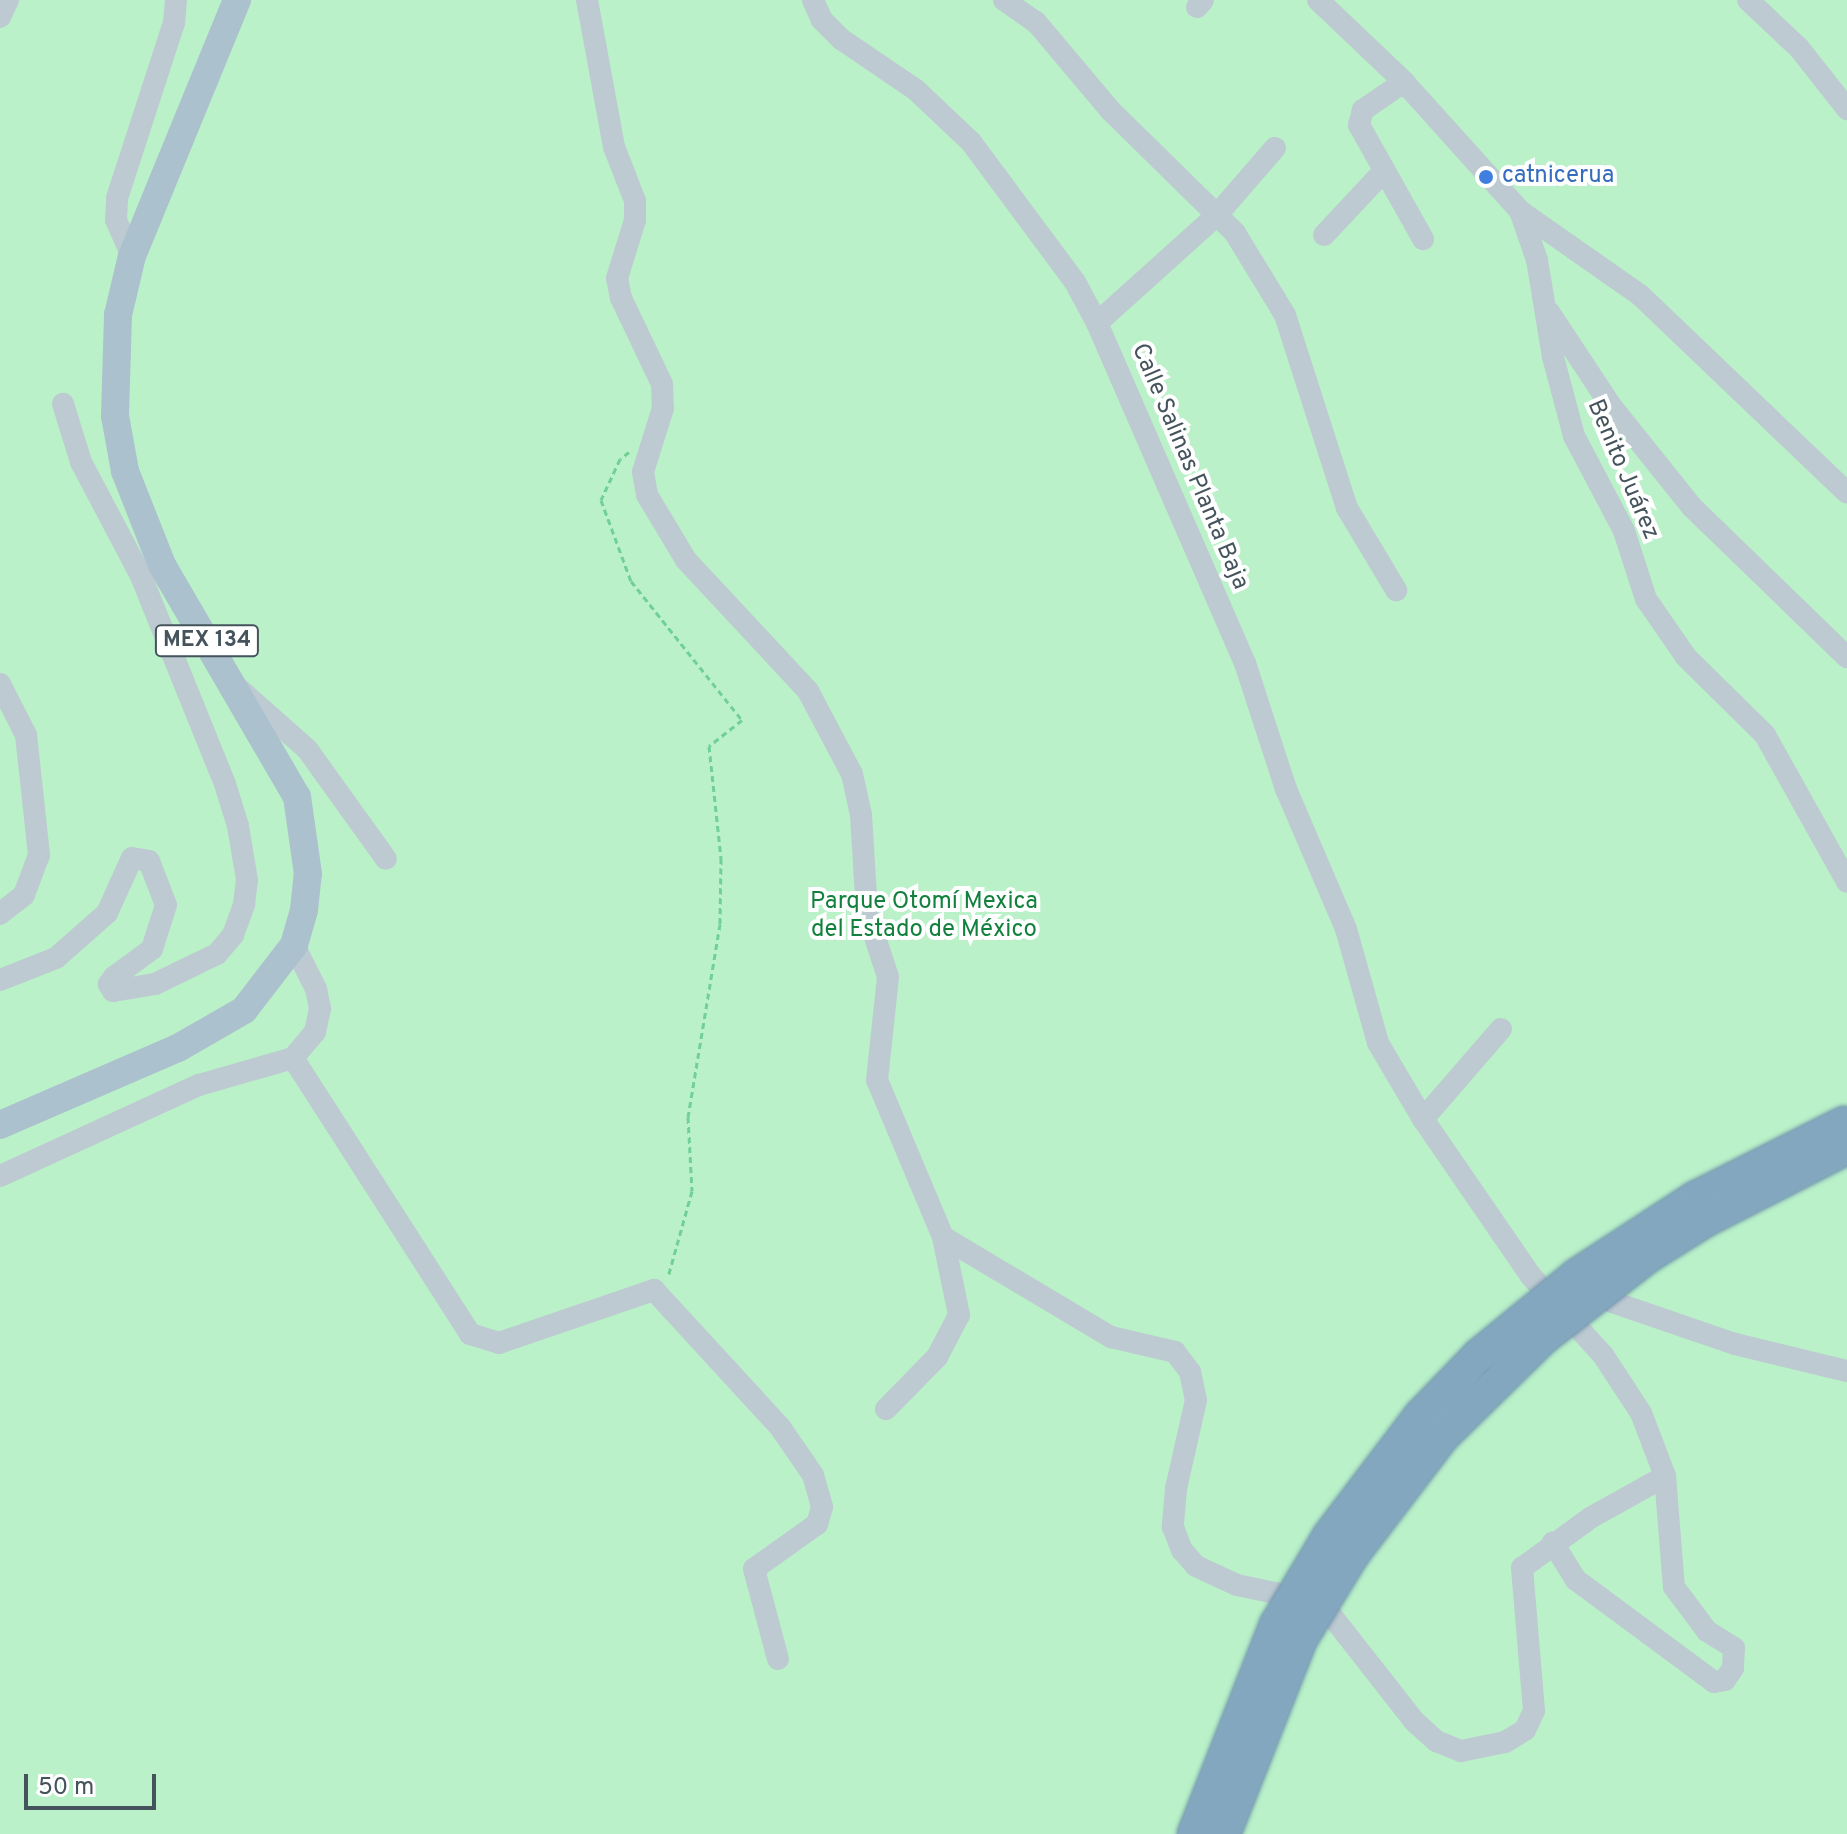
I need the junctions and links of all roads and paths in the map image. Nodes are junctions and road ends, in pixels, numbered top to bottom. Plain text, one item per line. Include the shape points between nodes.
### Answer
1 (8, 0) edge
2 (176, 0) edge
3 (237, 0) edge
4 (587, 0) edge
5 (813, 0) edge
6 (1004, 0) edge
7 (1318, 0) edge
8 (1748, 0) edge
9 (0, 17) edge
10 (1404, 82) junction
11 (1847, 109) edge
12 (1275, 148) dead end
13 (1383, 172) junction
14 (1520, 211) junction
15 (1216, 216) junction
16 (1324, 235) dead end
17 (1423, 239) dead end
18 (132, 256) junction
19 (1544, 304) junction
20 (1097, 323) junction
21 (63, 404) dead end
22 (651, 436) junction
23 (1847, 493) edge
24 (151, 570) junction
25 (1396, 590) dead end
26 (1847, 657) edge
27 (0, 684) edge
28 (233, 685) junction
29 (386, 859) dead end
30 (1847, 882) edge
31 (0, 914) edge
32 (294, 945) junction
33 (0, 980) edge
34 (1501, 1029) dead end
35 (293, 1058) junction
36 (1423, 1119) junction
37 (0, 1125) edge
38 (1846, 1135) edge
39 (0, 1176) edge
40 (943, 1237) junction
41 (671, 1274) dead end
42 (1531, 1276) junction
43 (1847, 1371) edge
44 (886, 1409) dead end
45 (1665, 1476) junction
46 (1553, 1543) junction
47 (778, 1659) dead end
48 (1194, 1834) edge
49 (1224, 1834) edge

1 - 9 street
2 - 18 street via 174,23 117,198 116,220
3 - 18 main road, MEX 134
4 - 22 street via 611,134 635,201 635,220 617,278 621,298 662,384 663,408
5 - 20 street, Calle Salinas Planta Baja via 822,20 841,39 916,90 971,142 1075,282
6 - 15 street via 1036,22 1111,111
7 - 10 street, Benito Juárez
8 - 11 street via 1799,48
10 - 13 street via 1359,116
10 - 14 street, Benito Juárez
12 - 15 street
13 - 16 street
13 - 17 street
14 - 19 street, Benito Juárez via 1537,260
14 - 23 street via 1640,295
15 - 20 street
15 - 25 street via 1235,233 1285,315 1347,508
18 - 24 main road, MEX 134 via 118,315 115,416
19 - 26 street via 1611,406 1692,507
19 - 30 street, Benito Juárez via 1574,436 1624,531 1646,599 1686,657 1765,735
20 - 36 street, Calle Salinas Planta Baja via 1245,663 1286,789 1346,929 1378,1043
21 - 24 street via 85,473
22 - 40 street via 644,483 667,535 808,691 852,774 861,815 867,913 888,977 877,1080
22 - 41 path via 620,459 601,500 631,581 742,720 709,746 721,858 720,924 688,1117 692,1191
24 - 28 main road, MEX 134
24 - 33 street via 238,826 247,880 233,935 217,954 155,984 113,991 109,984 114,977 152,949 166,905 149,861 132,858 107,913 56,958
27 - 31 street via 26,735 39,855 24,895
28 - 29 street via 275,716 307,749
28 - 32 main road, MEX 134 via 297,797 308,874
32 - 35 street via 320,1009 315,1032
32 - 37 main road, MEX 134 via 244,1010 214,1029
34 - 36 street
35 - 39 street via 199,1085
35 - 47 street via 470,1334 499,1343 654,1290 780,1427 813,1475 820,1495 817,1524 754,1569
36 - 42 street, Calle Salinas Planta Baja
38 - 48 highway, bridge via 1695,1198 1577,1275 1478,1356 1421,1415 1329,1536 1276,1625
38 - 49 highway, bridge via 1647,1257 1543,1338 1443,1436 1353,1554 1301,1639
40 - 44 street via 959,1315 937,1357
40 - 46 street via 1111,1337 1168,1347 1183,1359 1196,1400 1176,1489 1173,1527 1182,1550 1196,1566 1237,1585 1313,1601 1331,1615 1414,1721 1436,1741 1461,1751 1505,1742 1525,1730 1535,1692 1522,1568
42 - 43 street via 1735,1344
42 - 45 street, Calle Salinas Planta Baja via 1616,1373 1641,1413
45 - 46 street
45 - 46 street, Calle Salinas Planta Baja via 1674,1587 1707,1631 1734,1648 1733,1668 1725,1680 1714,1682 1576,1580

